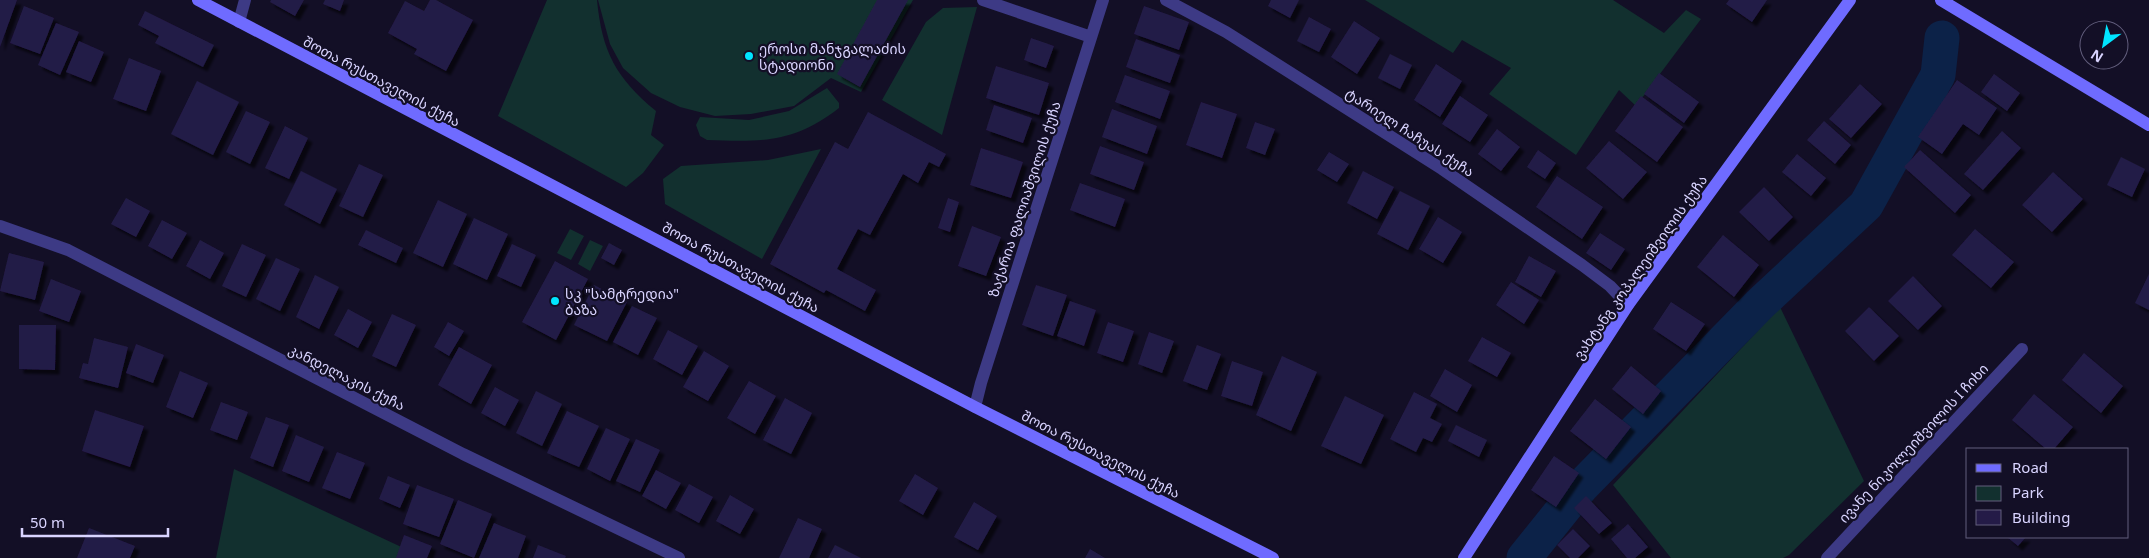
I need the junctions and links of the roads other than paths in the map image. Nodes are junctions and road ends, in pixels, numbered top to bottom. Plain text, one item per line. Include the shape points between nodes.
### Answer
1 (198, 0) edge
2 (245, 0) edge
3 (983, 0) edge
4 (1103, 0) edge
5 (1166, 0) edge
6 (1850, 0) edge
7 (1941, 0) edge
8 (239, 22) junction
9 (1091, 37) junction
10 (2149, 125) edge
11 (0, 226) edge
12 (1628, 305) junction
13 (2022, 349) dead end
14 (975, 407) junction
15 (679, 558) edge
16 (1273, 558) edge
17 (1464, 558) edge
18 (1827, 558) edge

1 - 8 street, შოთა რუსთაველის ქუჩა
2 - 8 street
3 - 9 street
4 - 9 street, ზაქარია ფალიაშვილის ქუჩა
5 - 12 street, ტარიელ ჩაჩუას ქუჩა via 1226,32 1442,169 1582,265 1610,286
6 - 12 street, ვახტანგ კოპალეიშვილის ქუჩა
7 - 10 street
8 - 14 street, შოთა რუსთაველის ქუჩა
9 - 14 street, ზაქარია ფალიაშვილის ქუჩა
11 - 15 street, კანდელაკის ქუჩა via 68,250 463,454
12 - 17 street, ვახტანგ კოპალეიშვილის ქუჩა
13 - 18 street, ივანე ნიკოლეიშვილის I ჩიხი
14 - 16 street, შოთა რუსთაველის ქუჩა

